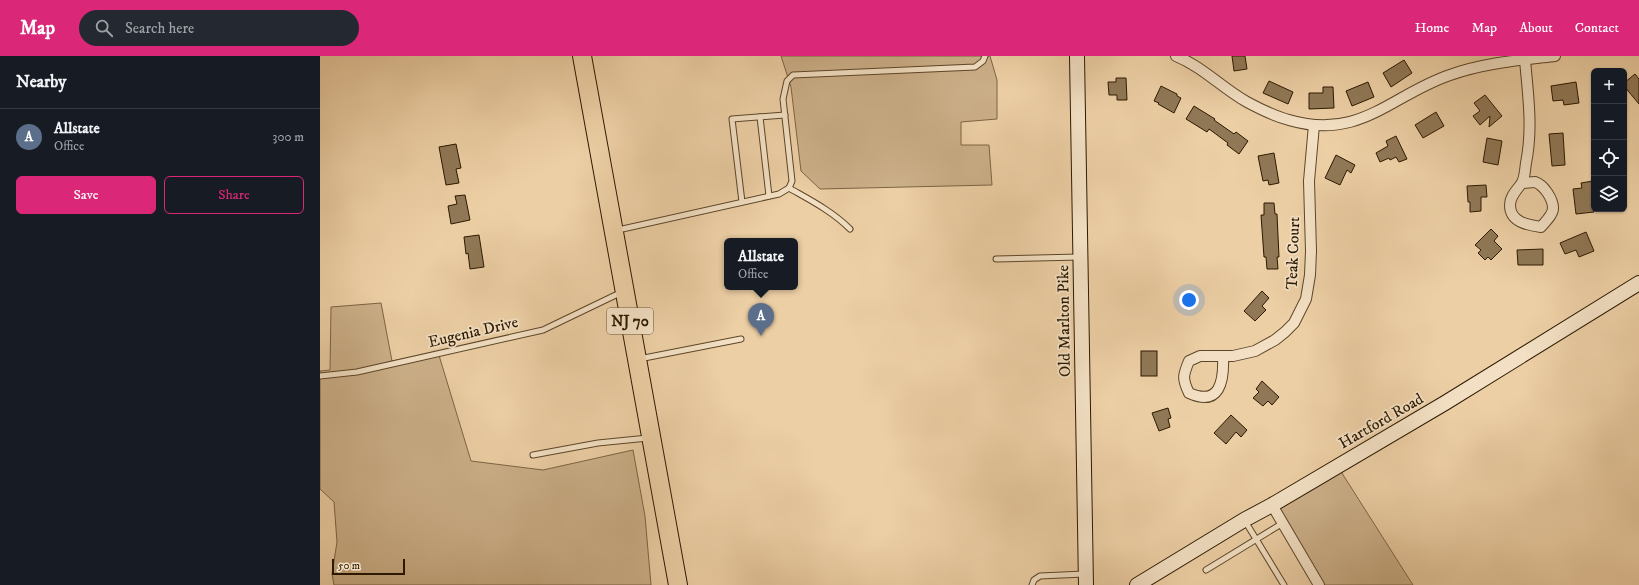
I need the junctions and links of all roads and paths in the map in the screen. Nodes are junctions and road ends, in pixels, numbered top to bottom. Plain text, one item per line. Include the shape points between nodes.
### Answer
1 (582, 56) edge
2 (985, 56) edge
3 (1076, 56) edge
4 (1176, 56) edge
5 (1555, 56) edge
6 (1195, 60) edge
7 (1525, 60) junction
8 (785, 115) junction
9 (760, 117) junction
10 (1314, 125) junction
11 (1522, 183) junction
12 (789, 188) junction
13 (769, 196) junction
14 (742, 202) junction
15 (850, 229) dead end
16 (614, 231) junction
17 (1080, 257) junction
18 (996, 259) dead end
19 (1639, 283) edge
20 (625, 291) junction
21 (740, 339) dead end
22 (1223, 357) junction
23 (636, 359) junction
24 (320, 376) edge
25 (651, 438) junction
26 (532, 455) dead end
27 (1272, 505) junction
28 (1244, 520) junction
29 (1283, 523) junction
30 (1256, 539) junction
31 (1206, 570) dead end
32 (1086, 579) edge
33 (678, 585) edge
34 (1032, 585) edge
35 (1137, 585) edge
36 (1284, 585) edge
37 (1319, 585) edge

1 - 16 highway, NJ 70
2 - 8 lane via 975,67 793,75 787,81 783,99
3 - 17 street, Old Marlton Pike
4 - 6 street
5 - 7 street
6 - 10 street via 1246,102 1279,117
7 - 10 street via 1452,74 1358,120 1335,125
7 - 11 street via 1530,130
8 - 9 lane
8 - 12 lane via 792,181
9 - 13 lane
9 - 14 lane via 732,119
10 - 22 street, Teak Court via 1309,181 1311,251 1306,299 1294,323 1275,340 1250,353
11 - 11 street via 1514,190 1510,204 1513,216 1527,225 1541,227 1553,208 1550,196 1535,182
12 - 13 lane via 780,194
12 - 15 lane via 822,206
13 - 14 lane
14 - 16 lane
16 - 20 highway, NJ 70
17 - 18 lane
17 - 32 street, Old Marlton Pike
19 - 27 street, Hartford Road via 1445,403
20 - 23 highway, NJ 70
20 - 24 lane, Eugenia Drive via 543,330 357,372
21 - 23 lane
22 - 22 street, Teak Court via 1200,356 1189,361 1184,373 1184,382 1189,393 1206,398 1217,392 1224,373
23 - 25 highway, NJ 70
25 - 26 lane via 598,443
25 - 33 highway, NJ 70
27 - 28 street, Hartford Road
27 - 29 street
28 - 30 lane
28 - 35 street, Hartford Road
29 - 30 lane
29 - 37 street
30 - 31 lane
30 - 36 lane
32 - 34 lane via 1040,576

